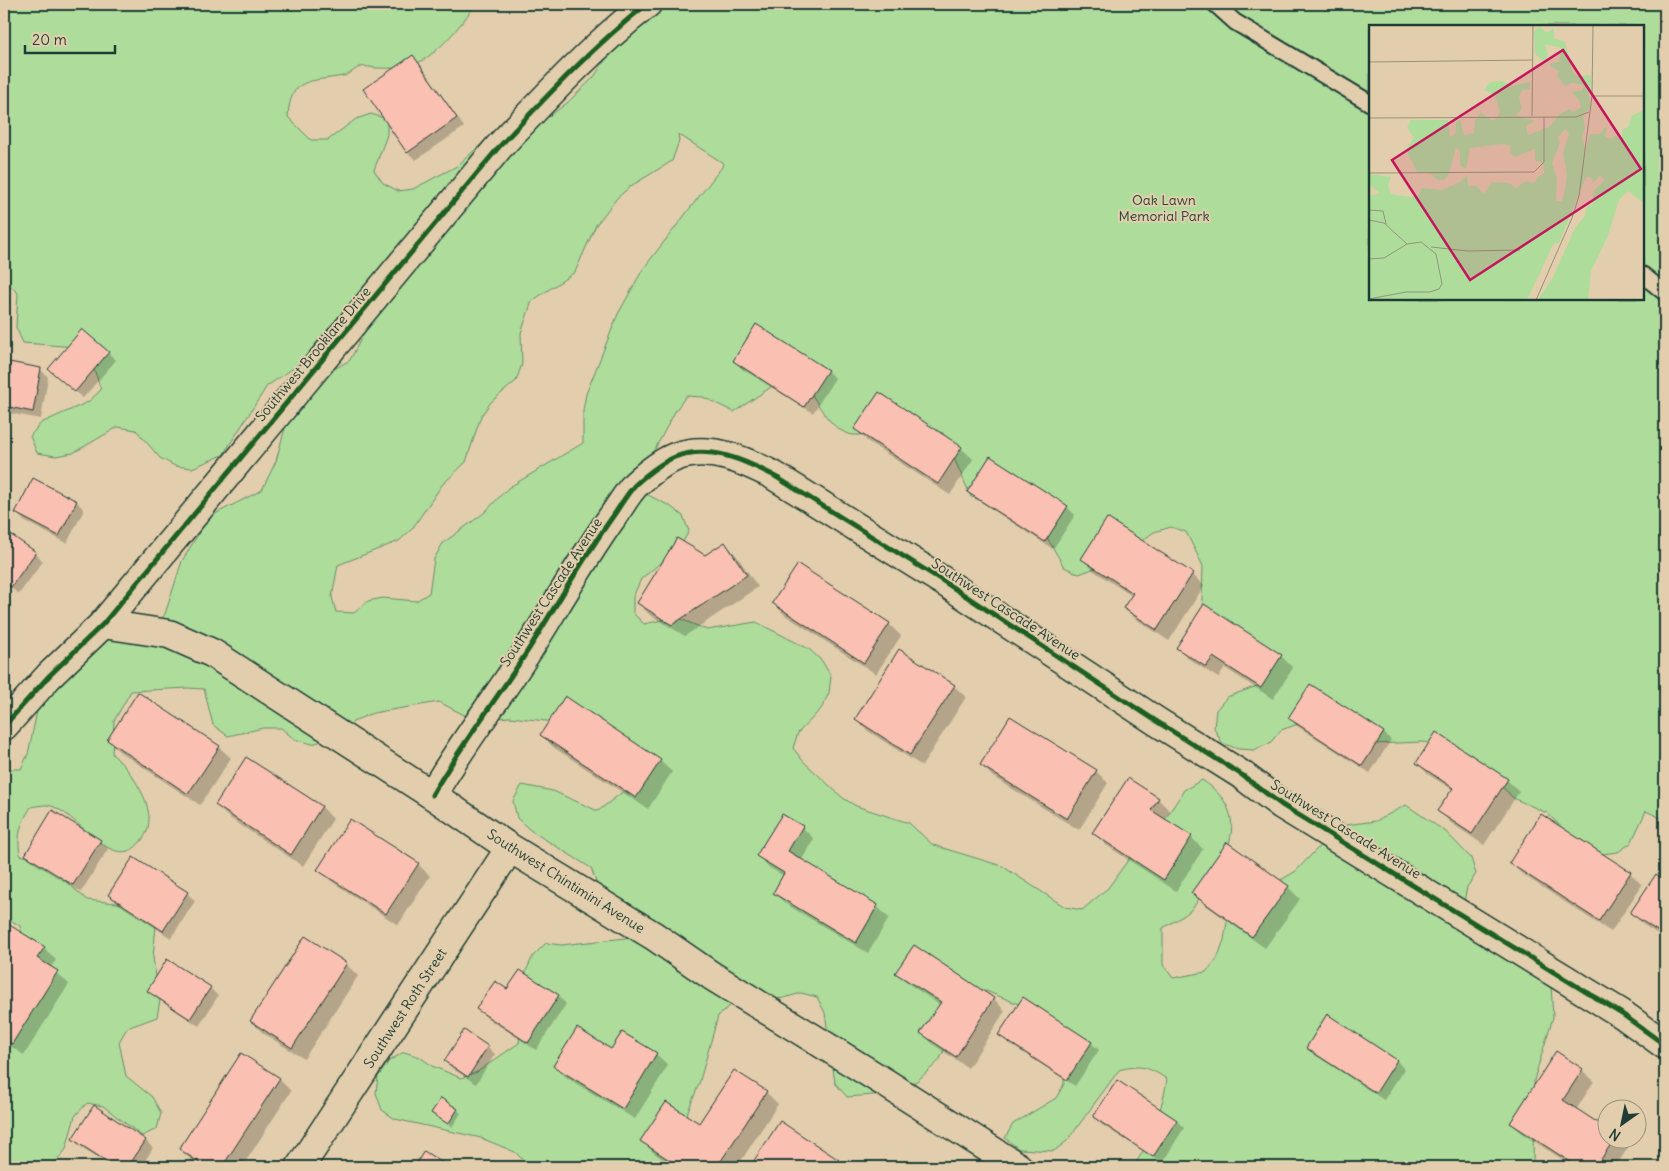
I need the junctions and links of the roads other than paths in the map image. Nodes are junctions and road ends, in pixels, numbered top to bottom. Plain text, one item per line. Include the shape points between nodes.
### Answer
1 (647, 4) edge
2 (1215, 4) edge
3 (1369, 102) edge
4 (1644, 276) edge
5 (1665, 293) edge
6 (103, 624) junction
7 (4, 725) edge
8 (432, 795) junction
9 (510, 848) junction
10 (1665, 1045) edge
11 (300, 1167) edge
12 (1018, 1167) edge

1 - 6 street, Southwest Brooklane Drive via 546,96 498,148
2 - 3 lane via 1236,22
4 - 5 lane
6 - 7 street, Southwest Brooklane Drive
6 - 8 street, Southwest Chintimini Avenue via 169,634 212,653
8 - 9 street, Southwest Chintimini Avenue
8 - 10 street, Southwest Cascade Avenue via 450,763 635,486 658,466 676,457 696,452 720,454 744,460 772,475 910,561 1242,775 1282,805 1622,1014
9 - 11 street, Southwest Roth Street
9 - 12 street, Southwest Chintimini Avenue

